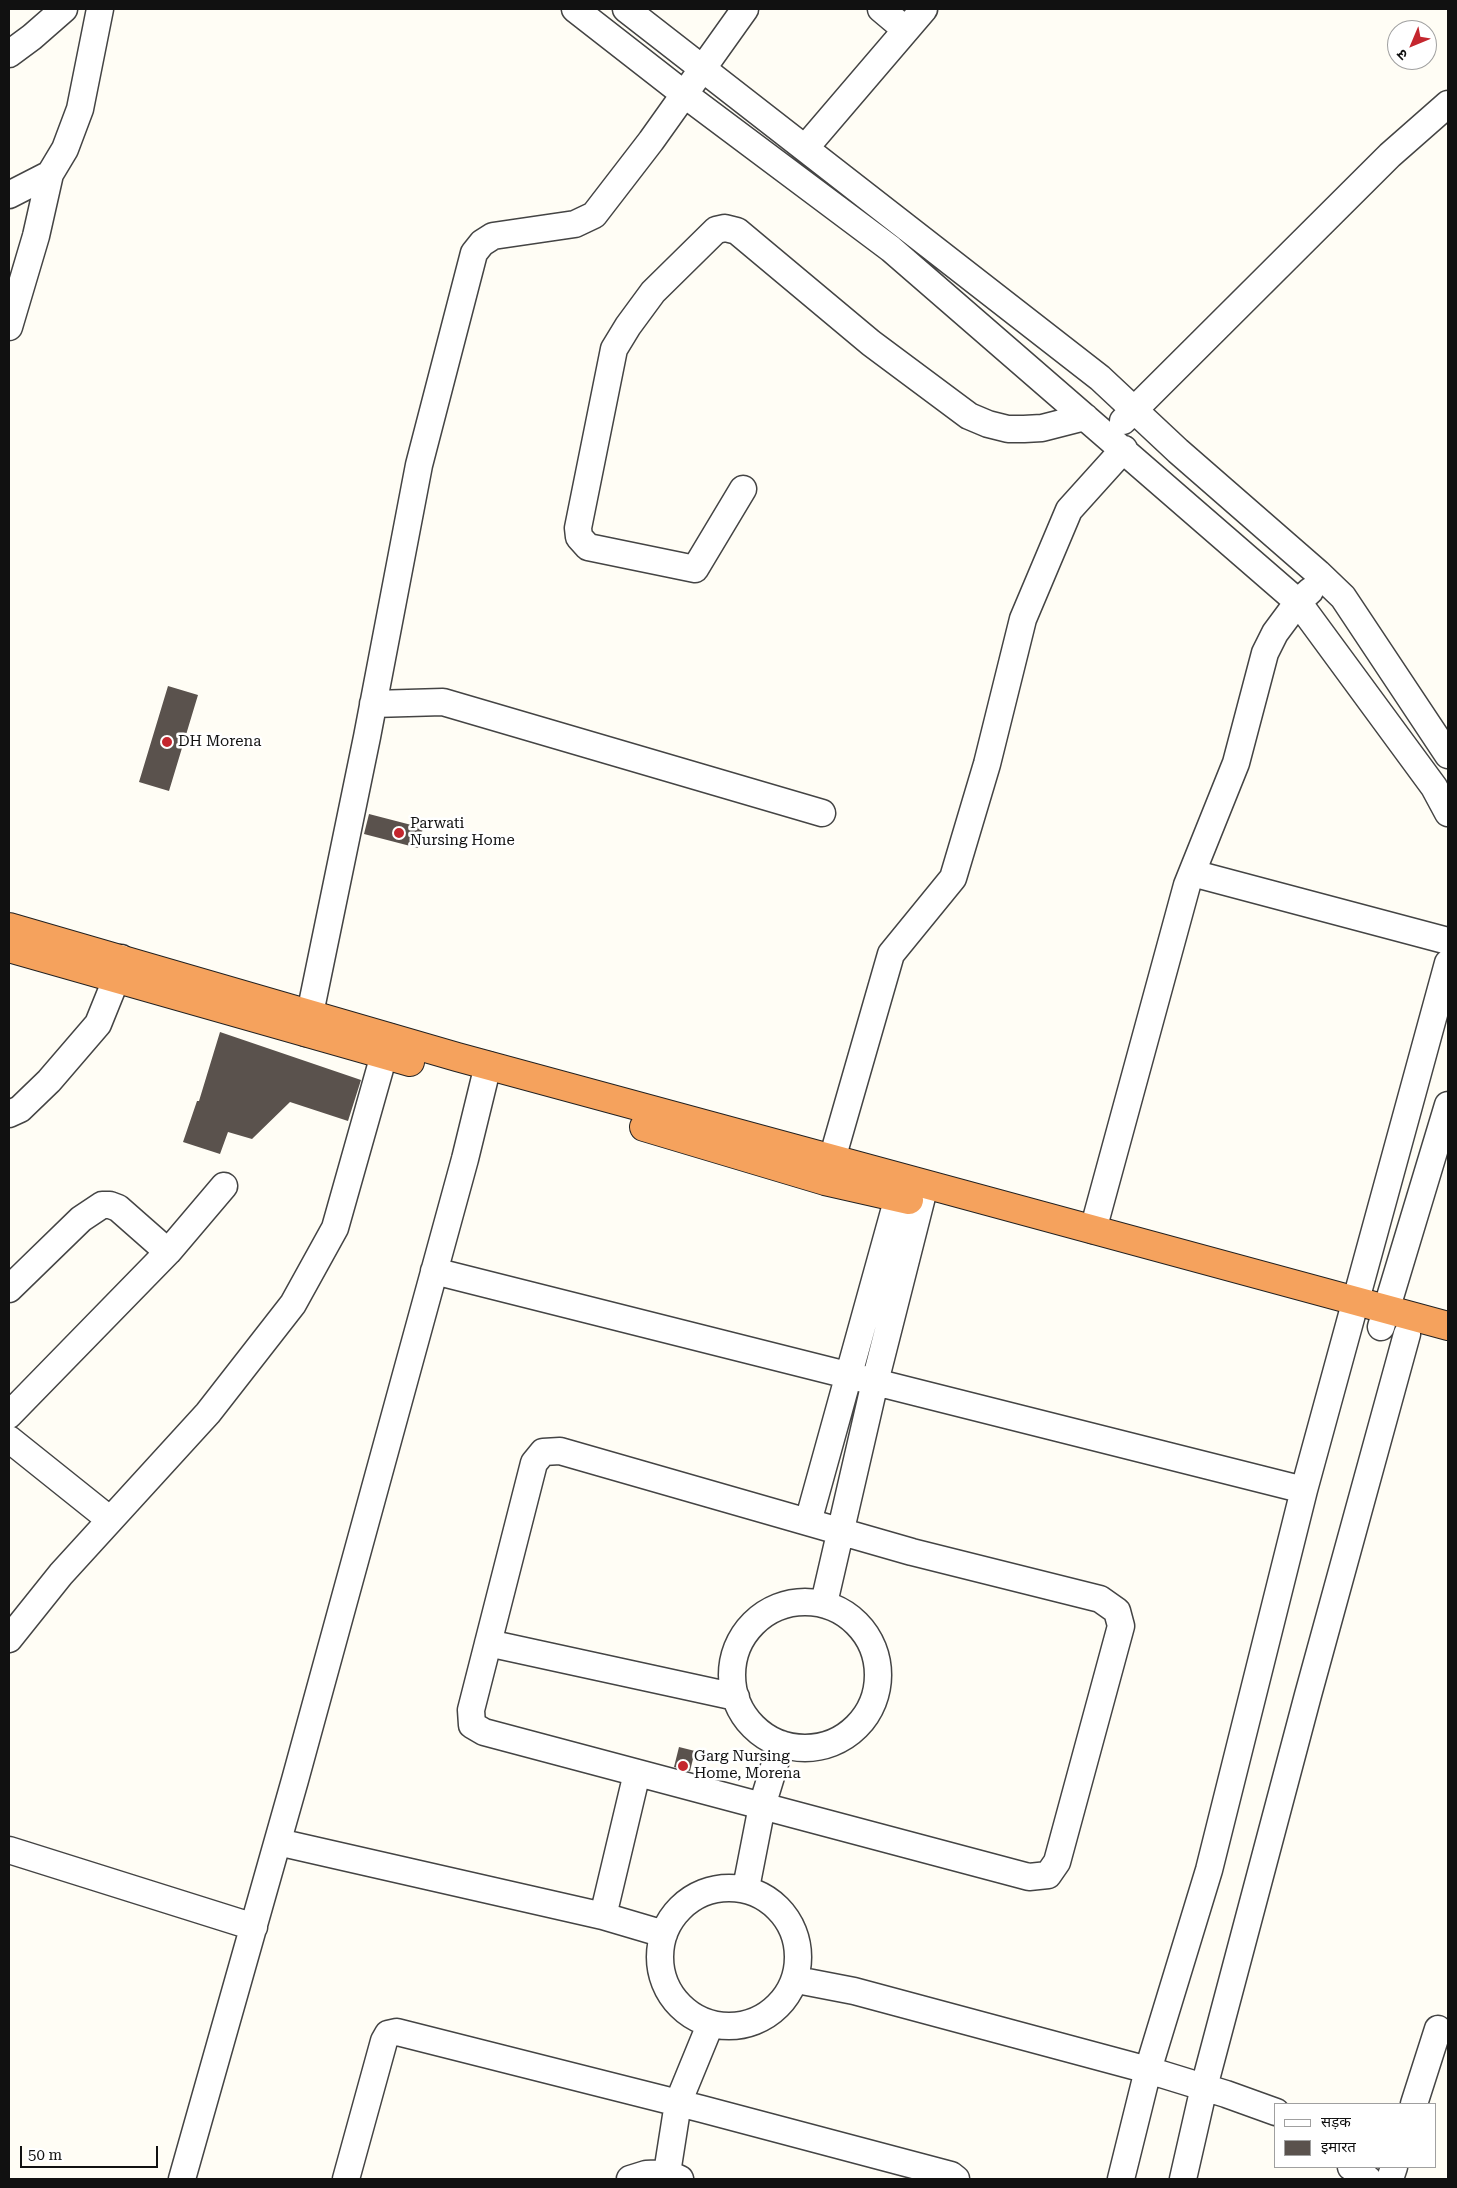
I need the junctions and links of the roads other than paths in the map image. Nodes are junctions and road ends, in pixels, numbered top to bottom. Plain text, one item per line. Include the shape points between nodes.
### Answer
1 (64, 9) edge
2 (100, 9) edge
3 (575, 9) edge
4 (626, 9) edge
5 (746, 9) edge
6 (882, 9) edge
7 (924, 9) edge
8 (906, 30) junction
9 (9, 54) edge
10 (702, 68) junction
11 (684, 94) junction
12 (1448, 104) edge
13 (806, 147) junction
14 (50, 174) junction
15 (9, 195) edge
16 (9, 327) edge
17 (1134, 409) junction
18 (1085, 417) junction
19 (1116, 442) junction
20 (743, 489) dead end
21 (1324, 578) junction
22 (1298, 602) junction
23 (373, 704) junction
24 (1448, 755) edge
25 (822, 813) dead end
26 (1448, 813) edge
27 (1192, 873) junction
28 (9, 926) edge
29 (1448, 941) edge
30 (9, 948) edge
31 (1448, 963) edge
32 (119, 967) junction
33 (308, 1023) junction
34 (387, 1046) junction
35 (486, 1074) junction
36 (1448, 1105) edge
37 (9, 1114) edge
38 (829, 1170) junction
39 (224, 1186) dead end
40 (912, 1191) junction
41 (1093, 1230) junction
42 (168, 1252) junction
43 (434, 1271) junction
44 (9, 1289) edge
45 (1353, 1310) junction
46 (1383, 1318) junction
47 (1448, 1326) edge
48 (1407, 1334) junction
49 (1448, 1346) edge
50 (850, 1376) junction
51 (875, 1382) junction
52 (9, 1416) edge
53 (9, 1439) edge
54 (1304, 1490) junction
55 (109, 1519) junction
56 (808, 1522) junction
57 (842, 1531) junction
58 (824, 1603) junction
59 (9, 1639) edge
60 (488, 1643) junction
61 (736, 1697) junction
62 (781, 1744) junction
63 (637, 1773) junction
64 (762, 1806) junction
65 (278, 1842) junction
66 (9, 1850) edge
67 (751, 1863) junction
68 (715, 1888) junction
69 (746, 1888) junction
70 (603, 1916) junction
71 (254, 1928) junction
72 (664, 1934) junction
73 (796, 1980) junction
74 (710, 2025) junction
75 (1438, 2029) dead end
76 (1148, 2070) junction
77 (1204, 2087) junction
78 (678, 2103) junction
79 (1414, 2103) edge
80 (1274, 2111) edge
81 (1352, 2168) edge
82 (674, 2176) edge
83 (182, 2179) edge
84 (346, 2179) edge
85 (630, 2179) edge
86 (956, 2179) edge
87 (1121, 2179) edge
88 (1183, 2179) edge
89 (1368, 2179) edge

1 - 9 street
2 - 14 street via 80,109 65,149
3 - 11 street
4 - 10 street
5 - 10 street
6 - 8 street
7 - 8 street
8 - 13 street
10 - 11 street
10 - 13 street
11 - 18 street via 891,250
11 - 23 street via 594,214 576,224 493,236 474,253 419,465
12 - 17 street via 1390,155
13 - 17 street via 1100,378
14 - 15 street
14 - 16 street
17 - 19 street
17 - 21 street
18 - 19 street
18 - 20 street via 1042,428 1008,429 969,416 871,343 737,231 725,228 716,230 653,292 614,349 578,528 579,537 588,547 695,570
19 - 22 street
19 - 38 street via 1069,510 1023,619 988,764 953,878 891,954
21 - 22 street
21 - 24 street via 1344,597
22 - 26 street via 1434,787
22 - 27 street via 1265,653 1236,764
23 - 25 street via 443,702
23 - 33 street
27 - 29 street
27 - 41 street
28 - 32 highway
30 - 32 highway
31 - 45 street
32 - 33 highway
32 - 37 street via 98,1024 49,1081 20,1109
33 - 34 highway
34 - 35 highway
34 - 55 street via 335,1228 293,1304 208,1413
35 - 38 highway
35 - 43 street
36 - 46 street
38 - 40 highway
39 - 42 street
40 - 41 highway
40 - 45 highway
40 - 50 street
40 - 51 street
41 - 45 highway
42 - 44 street via 118,1208 102,1205 81,1218
42 - 52 street
43 - 50 street
43 - 65 street
45 - 46 highway
45 - 54 street
46 - 47 highway
46 - 48 highway
48 - 49 highway
48 - 77 street
50 - 51 street
50 - 56 street
51 - 54 street
51 - 57 street
53 - 55 street
54 - 76 street via 1209,1870
55 - 59 street
56 - 57 street
56 - 60 street via 560,1451 543,1452 534,1463
57 - 58 street
57 - 64 street via 1100,1599 1116,1611 1121,1626 1057,1862 1048,1875 1028,1877
58 - 61 street via 792,1602 762,1614 741,1638 732,1669
58 - 62 street via 858,1623 877,1657 876,1696 855,1730 820,1747
60 - 61 street
60 - 63 street via 471,1710 472,1725 484,1732
61 - 62 street via 754,1728
62 - 64 street
63 - 64 street
63 - 70 street
64 - 67 street
65 - 70 street
65 - 71 street
66 - 71 street
67 - 68 street
67 - 69 street
68 - 69 street
68 - 72 street via 686,1900 666,1924
69 - 73 street via 779,1908 798,1941
70 - 72 street
71 - 83 street
72 - 74 street via 658,1954 664,1985 683,2010
73 - 74 street via 777,2009 746,2026
73 - 76 street via 854,1991
74 - 78 street
75 - 79 street
76 - 77 street
76 - 87 street
77 - 80 street
77 - 88 street
78 - 82 street
78 - 84 street via 397,2032 388,2034
78 - 86 street via 951,2175
81 - 89 street
82 - 85 street via 646,2174

